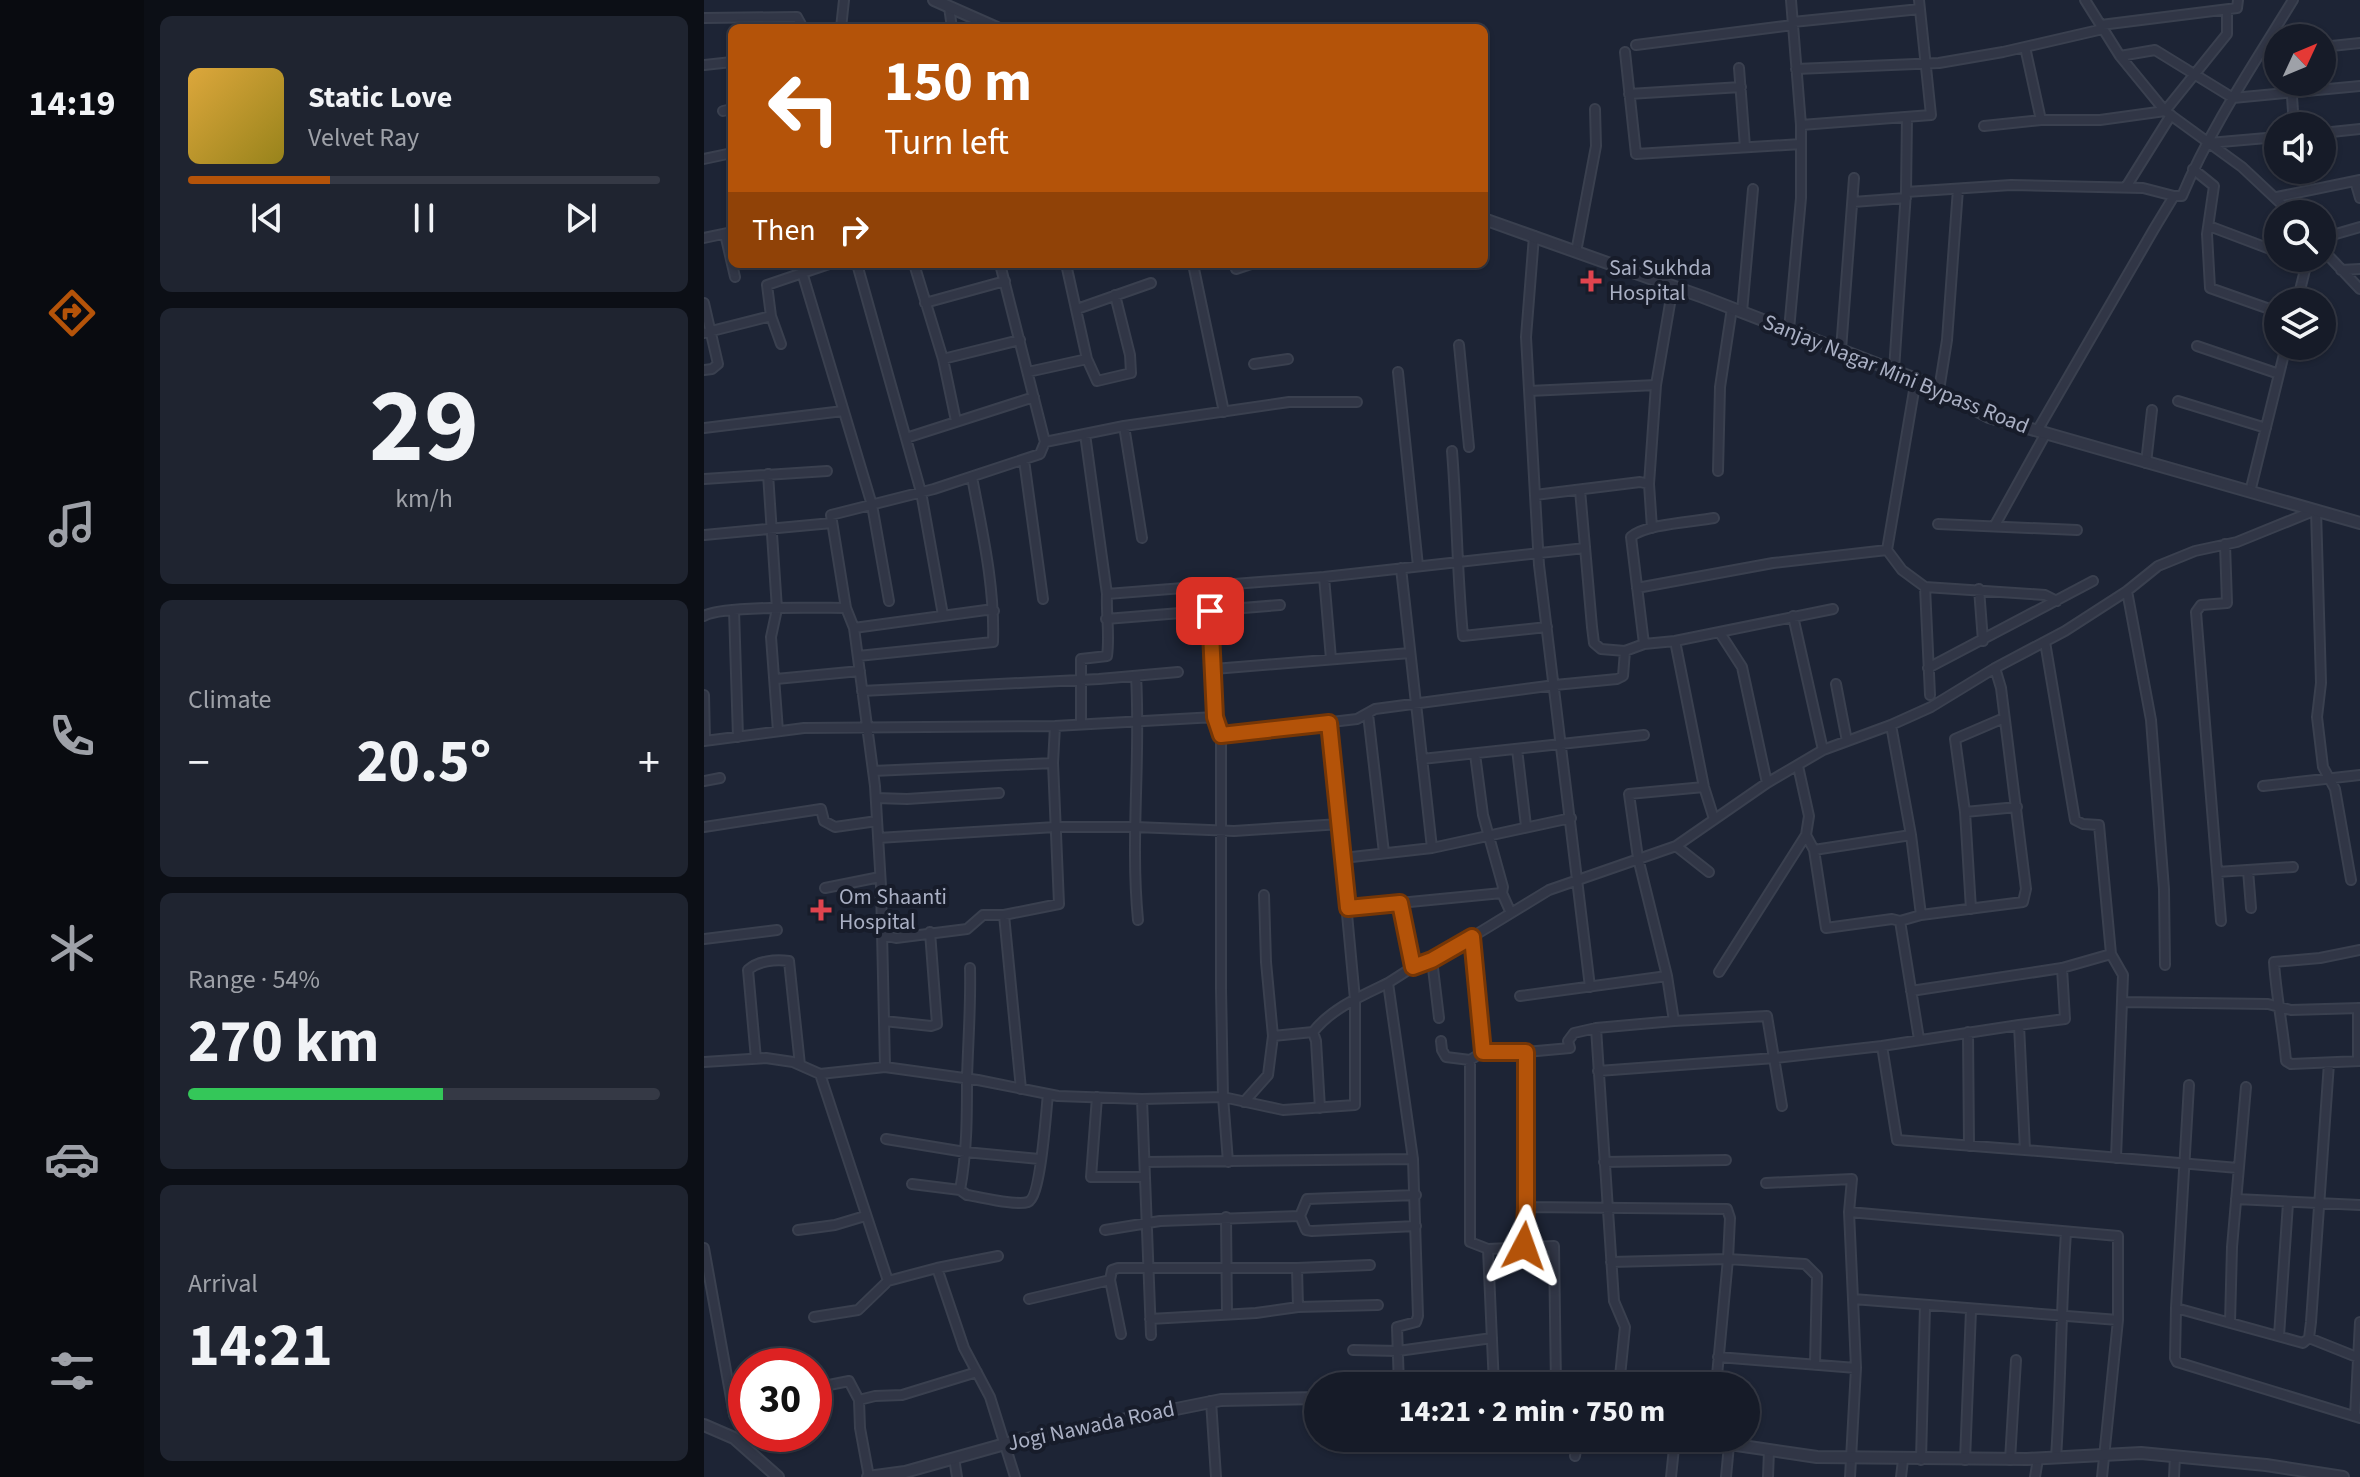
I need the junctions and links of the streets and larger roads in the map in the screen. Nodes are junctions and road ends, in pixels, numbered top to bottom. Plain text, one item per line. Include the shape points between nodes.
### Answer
1 (844, 0) edge
2 (934, 0) edge
3 (1791, 0) edge
4 (2085, 0) edge
5 (2238, 0) edge
6 (2293, 0) edge
7 (1919, 5) edge
8 (949, 7) junction
9 (2227, 10) junction
10 (704, 18) edge
11 (1793, 23) junction
12 (801, 24) edge
13 (841, 24) edge
14 (951, 24) edge
15 (988, 24) edge
16 (2102, 27) junction
17 (2360, 43) edge
18 (1636, 45) dead end
19 (2336, 46) edge
20 (2025, 47) junction
21 (1625, 52) dead end
22 (2261, 53) junction
23 (2264, 53) edge
24 (2120, 56) junction
25 (728, 62) edge
26 (1926, 63) junction
27 (704, 65) edge
28 (1739, 68) dead end
29 (1796, 69) junction
30 (2195, 75) junction
31 (2360, 86) edge
32 (1741, 87) junction
33 (2336, 88) edge
34 (1629, 94) junction
35 (2264, 95) edge
36 (2233, 98) junction
37 (1595, 109) dead end
38 (2168, 113) junction
39 (1907, 117) junction
40 (2041, 120) junction
41 (1801, 125) junction
42 (1984, 126) dead end
43 (2360, 129) edge
44 (2336, 132) edge
45 (2264, 138) edge
46 (2208, 143) junction
47 (1801, 144) junction
48 (1745, 147) junction
49 (728, 154) edge
50 (704, 159) edge
51 (2193, 169) junction
52 (1854, 178) dead end
53 (2358, 181) edge
54 (2126, 187) junction
55 (1753, 189) dead end
56 (1958, 189) junction
57 (1906, 195) junction
58 (2174, 196) junction
59 (2277, 197) junction
60 (2360, 198) edge
61 (2280, 200) edge
62 (1853, 202) junction
63 (1488, 220) edge
64 (2209, 226) junction
65 (2360, 227) edge
66 (728, 233) edge
67 (2336, 234) edge
68 (1534, 236) junction
69 (704, 238) edge
70 (2264, 247) edge
71 (1576, 252) junction
72 (2336, 264) edge
73 (734, 268) edge
74 (816, 268) edge
75 (858, 268) edge
76 (915, 268) edge
77 (1001, 268) edge
78 (1067, 268) edge
79 (1194, 268) edge
80 (1239, 268) edge
81 (1236, 269) dead end
82 (2360, 269) edge
83 (2341, 270) junction
84 (802, 272) junction
85 (735, 277) dead end
86 (1005, 281) junction
87 (1151, 283) dead end
88 (1673, 286) junction
89 (2360, 289) edge
90 (1115, 295) junction
91 (704, 303) edge
92 (925, 303) junction
93 (2264, 307) edge
94 (1077, 309) junction
95 (1737, 310) junction
96 (771, 316) junction
97 (1789, 330) junction
98 (707, 332) edge
99 (1020, 340) junction
100 (781, 344) dead end
101 (1459, 345) dead end
102 (2197, 346) dead end
103 (1841, 350) junction
104 (943, 359) junction
105 (1087, 359) junction
106 (1288, 359) dead end
107 (2282, 360) edge
108 (1254, 364) dead end
109 (704, 370) edge
110 (1894, 370) junction
111 (1028, 372) junction
112 (1398, 372) dead end
113 (2279, 374) junction
114 (1916, 379) junction
115 (1656, 385) junction
116 (1939, 390) junction
117 (1529, 391) junction
118 (1034, 397) junction
119 (2178, 401) dead end
120 (1357, 402) dead end
121 (2152, 410) dead end
122 (843, 411) junction
123 (1224, 412) junction
124 (956, 421) junction
125 (1124, 426) junction
126 (704, 428) edge
127 (2266, 428) junction
128 (2041, 432) junction
129 (1085, 434) junction
130 (906, 438) junction
131 (1045, 442) junction
132 (1469, 447) dead end
133 (1452, 451) dead end
134 (1024, 460) junction
135 (2146, 463) junction
136 (827, 471) dead end
137 (1718, 471) dead end
138 (768, 474) junction
139 (972, 477) junction
140 (704, 479) edge
141 (1649, 484) junction
142 (1580, 490) junction
143 (921, 492) junction
144 (2250, 492) junction
145 (1535, 495) junction
146 (872, 505) junction
147 (2316, 510) junction
148 (1714, 518) dead end
149 (832, 523) junction
150 (2360, 523) edge
151 (1938, 524) dead end
152 (1995, 525) junction
153 (773, 528) junction
154 (1652, 528) junction
155 (2077, 530) dead end
156 (704, 535) edge
157 (1142, 538) dead end
158 (2225, 544) junction
159 (1585, 548) junction
160 (1887, 550) junction
161 (1538, 552) junction
162 (1456, 563) junction
163 (1418, 566) junction
164 (1401, 568) junction
165 (1324, 577) junction
166 (2093, 581) dead end
167 (1925, 587) junction
168 (1637, 588) junction
169 (1979, 589) junction
170 (2127, 591) junction
171 (1107, 594) junction
172 (1043, 599) dead end
173 (889, 601) dead end
174 (2057, 601) junction
175 (1280, 605) dead end
176 (846, 608) junction
177 (777, 609) junction
178 (1833, 609) dead end
179 (734, 610) junction
180 (994, 611) junction
181 (1210, 611) junction
182 (943, 615) junction
183 (704, 616) edge
184 (1793, 616) junction
185 (1106, 619) junction
186 (1547, 627) junction
187 (854, 628) junction
188 (1720, 633) junction
189 (1675, 641) junction
190 (1983, 641) junction
191 (2045, 642) junction
192 (1644, 644) junction
193 (1625, 651) junction
194 (1410, 653) junction
195 (858, 656) junction
196 (1331, 659) junction
197 (1928, 668) junction
198 (1995, 668) junction
199 (1214, 669) junction
200 (860, 671) junction
201 (1178, 672) dead end
202 (1136, 676) junction
203 (776, 679) junction
204 (1081, 679) junction
205 (1836, 684) dead end
206 (1555, 685) junction
207 (862, 691) junction
208 (704, 695) edge
209 (1930, 695) dead end
210 (1416, 705) junction
211 (1368, 714) junction
212 (1215, 717) junction
213 (2004, 718) junction
214 (1139, 722) junction
215 (1081, 723) junction
216 (1329, 723) junction
217 (1891, 725) junction
218 (1055, 726) junction
219 (867, 727) junction
220 (778, 731) junction
221 (1221, 735) junction
222 (1644, 735) dead end
223 (738, 737) junction
224 (705, 741) edge
225 (1847, 741) junction
226 (1562, 743) junction
227 (1517, 749) junction
228 (1823, 750) junction
229 (1475, 754) junction
230 (1422, 759) junction
231 (1053, 763) junction
232 (1798, 766) junction
233 (873, 771) junction
234 (2360, 775) edge
235 (720, 778) dead end
236 (2329, 779) junction
237 (704, 781) edge
238 (1767, 783) junction
239 (2263, 786) dead end
240 (1704, 787) junction
241 (999, 793) dead end
242 (876, 798) junction
243 (2017, 807) junction
244 (1965, 812) junction
245 (1571, 818) junction
246 (1714, 819) junction
247 (877, 821) junction
248 (1340, 824) junction
249 (1526, 826) junction
250 (704, 827) edge
251 (1055, 827) junction
252 (1135, 827) junction
253 (1222, 829) junction
254 (1806, 835) junction
255 (1911, 835) junction
256 (1489, 836) junction
257 (878, 838) junction
258 (1676, 846) junction
259 (1432, 848) junction
260 (1814, 850) junction
261 (1384, 853) junction
262 (1343, 858) junction
263 (1638, 858) junction
264 (2293, 867) dead end
265 (2248, 870) junction
266 (1709, 872) dead end
267 (2217, 872) junction
268 (880, 877) junction
269 (1578, 878) junction
270 (2351, 880) dead end
271 (825, 888) dead end
272 (1502, 893) junction
273 (932, 895) dead end
274 (1264, 895) dead end
275 (881, 898) junction
276 (1400, 903) junction
277 (1348, 908) junction
278 (2251, 908) dead end
279 (1971, 909) junction
280 (1510, 911) junction
281 (1004, 915) junction
282 (1921, 915) junction
283 (1138, 920) dead end
284 (1900, 921) junction
285 (2221, 921) dead end
286 (777, 930) dead end
287 (930, 932) junction
288 (882, 935) junction
289 (1472, 937) junction
290 (704, 939) edge
291 (2360, 950) edge
292 (2111, 954) junction
293 (1432, 960) junction
294 (2165, 965) dead end
295 (1413, 967) junction
296 (970, 968) dead end
297 (2062, 968) junction
298 (1719, 972) dead end
299 (1667, 976) junction
300 (1388, 983) junction
301 (1590, 987) junction
302 (1911, 991) junction
303 (1520, 996) dead end
304 (1355, 999) junction
305 (2122, 1002) junction
306 (2280, 1006) junction
307 (2359, 1008) edge
308 (1439, 1018) dead end
309 (884, 1021) junction
310 (1674, 1021) junction
311 (2019, 1025) junction
312 (1596, 1028) junction
313 (1313, 1032) junction
314 (1968, 1032) junction
315 (1273, 1036) junction
316 (1919, 1039) junction
317 (1441, 1041) dead end
318 (1882, 1046) junction
319 (1483, 1052) junction
320 (1526, 1052) junction
321 (1775, 1058) junction
322 (756, 1059) junction
323 (1470, 1060) junction
324 (2359, 1061) edge
325 (704, 1062) edge
326 (2329, 1063) junction
327 (800, 1065) junction
328 (885, 1067) junction
329 (1598, 1071) junction
330 (820, 1074) junction
331 (967, 1078) junction
332 (2189, 1085) dead end
333 (2246, 1087) dead end
334 (1021, 1089) junction
335 (1048, 1094) junction
336 (1097, 1097) junction
337 (1223, 1097) junction
338 (1142, 1099) junction
339 (1244, 1102) junction
340 (1782, 1106) dead end
341 (1320, 1108) junction
342 (886, 1139) dead end
343 (1969, 1146) junction
344 (2025, 1150) junction
345 (965, 1152) junction
346 (2116, 1158) junction
347 (1039, 1159) junction
348 (1413, 1159) junction
349 (1726, 1160) dead end
350 (1145, 1162) junction
351 (1228, 1162) junction
352 (1604, 1162) junction
353 (2183, 1163) junction
354 (2238, 1168) junction
355 (1145, 1177) junction
356 (1766, 1183) dead end
357 (912, 1184) dead end
358 (960, 1190) junction
359 (1416, 1195) junction
360 (2236, 1199) junction
361 (2288, 1203) junction
362 (2321, 1205) junction
363 (2360, 1205) edge
364 (1526, 1207) junction
365 (1607, 1208) junction
366 (1849, 1212) junction
367 (865, 1216) junction
368 (1300, 1216) junction
369 (1226, 1217) junction
370 (1147, 1223) junction
371 (1416, 1226) junction
372 (798, 1230) dead end
373 (1105, 1230) dead end
374 (2066, 1232) junction
375 (1524, 1246) junction
376 (704, 1248) edge
377 (1488, 1249) junction
378 (998, 1256) dead end
379 (1728, 1259) junction
380 (1611, 1262) junction
381 (1370, 1265) dead end
382 (937, 1268) junction
383 (1226, 1268) junction
384 (1297, 1268) junction
385 (1148, 1269) junction
386 (1110, 1280) junction
387 (888, 1281) junction
388 (1029, 1299) dead end
389 (1853, 1299) junction
390 (1378, 1305) dead end
391 (1925, 1306) junction
392 (1298, 1307) junction
393 (2176, 1308) junction
394 (1971, 1310) junction
395 (1227, 1314) junction
396 (2060, 1316) junction
397 (814, 1317) dead end
398 (1150, 1319) junction
399 (2118, 1320) junction
400 (2360, 1322) edge
401 (2230, 1323) junction
402 (1121, 1334) dead end
403 (1151, 1335) dead end
404 (2279, 1336) junction
405 (1492, 1338) junction
406 (2309, 1338) junction
407 (1353, 1350) dead end
408 (1398, 1351) junction
409 (1718, 1357) junction
410 (2358, 1358) edge
411 (2016, 1360) dead end
412 (1815, 1365) junction
413 (1856, 1368) junction
414 (977, 1372) junction
415 (1399, 1372) edge
416 (1493, 1372) edge
417 (1556, 1372) edge
418 (1620, 1372) edge
419 (1717, 1372) edge
420 (728, 1382) edge
421 (832, 1384) edge
422 (1304, 1398) edge
423 (859, 1400) junction
424 (1211, 1401) junction
425 (2357, 1417) edge
426 (704, 1425) edge
427 (1006, 1443) junction
428 (1760, 1449) edge
429 (1769, 1450) junction
430 (1576, 1452) edge
431 (1674, 1452) edge
432 (1728, 1452) edge
433 (2105, 1455) junction
434 (1575, 1456) dead end
435 (2175, 1456) junction
436 (954, 1458) junction
437 (1852, 1458) junction
438 (2056, 1458) junction
439 (2038, 1459) junction
440 (1903, 1460) junction
441 (1921, 1460) junction
442 (1965, 1460) junction
443 (2010, 1460) junction
444 (2266, 1465) junction
445 (905, 1474) edge
446 (778, 1477) edge
447 (869, 1477) edge
448 (957, 1477) edge
449 (1015, 1477) edge
450 (1216, 1477) edge
451 (1671, 1477) edge
452 (1726, 1477) edge
453 (1768, 1477) edge
454 (1850, 1477) edge
455 (1901, 1477) edge
456 (2035, 1477) edge
457 (2102, 1477) edge
458 (2174, 1477) edge
459 (2265, 1477) edge
460 (2343, 1477) edge

1 - 13 street
2 - 8 street
3 - 11 street
4 - 16 street
5 - 9 street via 2237,8
6 - 22 street
7 - 11 street
7 - 26 street
8 - 14 street
8 - 15 street
9 - 16 street
9 - 30 street via 2227,34
10 - 12 street via 797,17
11 - 18 street
11 - 29 street
16 - 20 street
16 - 24 street
17 - 19 street
20 - 26 street
20 - 40 street
21 - 34 street
22 - 23 street
22 - 36 street
24 - 30 street via 2155,50
24 - 38 street
25 - 27 street
26 - 29 street
26 - 39 street via 1931,115
28 - 32 street
29 - 41 street
30 - 36 street
30 - 38 street
31 - 33 street
32 - 34 street
32 - 48 street
34 - 48 street via 1636,154
35 - 36 street
36 - 46 street
37 - 71 street via 1596,146
38 - 40 street
38 - 46 street
38 - 54 street
39 - 41 street
39 - 57 street
40 - 42 street
41 - 47 street
43 - 44 street
45 - 46 street
46 - 51 street
46 - 59 street
47 - 48 street
47 - 97 street
49 - 50 street
51 - 58 street via 2182,196
51 - 64 street via 2214,186
52 - 62 street
53 - 59 street
53 - 60 street
54 - 56 street
54 - 58 street
55 - 95 street
56 - 57 street
56 - 116 street
57 - 62 street
57 - 110 street
58 - 128 street
59 - 61 street
62 - 103 street
63 - 68 street, Sanjay Nagar Mini Bypass Road
64 - 70 street
64 - 93 street via 2210,288
65 - 67 street
66 - 69 street
68 - 71 street, Sanjay Nagar Mini Bypass Road
68 - 117 street via 1526,337
71 - 88 street, Sanjay Nagar Mini Bypass Road
72 - 83 street
73 - 85 street
74 - 84 street
75 - 130 street
76 - 92 street
77 - 86 street
78 - 94 street
79 - 123 street
80 - 81 street
82 - 83 street
83 - 89 street
84 - 96 street via 767,285
84 - 122 street
86 - 92 street
86 - 99 street
87 - 90 street
88 - 95 street, Sanjay Nagar Mini Bypass Road
88 - 115 street
90 - 94 street
90 - 105 street via 1131,373 1097,381
91 - 98 street
92 - 104 street
94 - 105 street
95 - 97 street, Sanjay Nagar Mini Bypass Road
95 - 137 street via 1720,387
96 - 98 street
96 - 100 street
97 - 103 street, Sanjay Nagar Mini Bypass Road
98 - 109 street via 718,364
99 - 104 street
99 - 111 street
101 - 132 street
102 - 113 street
103 - 110 street, Sanjay Nagar Mini Bypass Road
104 - 124 street
105 - 111 street
106 - 108 street
107 - 113 street
110 - 114 street, Sanjay Nagar Mini Bypass Road
111 - 118 street
112 - 163 street
113 - 127 street
114 - 116 street, Sanjay Nagar Mini Bypass Road
114 - 160 street
115 - 117 street
115 - 141 street
116 - 128 street, Sanjay Nagar Mini Bypass Road via 1989,417
117 - 145 street
118 - 124 street
118 - 131 street
119 - 127 street
120 - 123 street via 1289,402
121 - 135 street
122 - 126 street
122 - 146 street
123 - 125 street
124 - 130 street
125 - 129 street
125 - 157 street
127 - 144 street
128 - 135 street, Sanjay Nagar Mini Bypass Road
128 - 152 street
129 - 131 street
129 - 171 street
130 - 143 street
131 - 134 street via 1040,454
133 - 162 street
134 - 139 street
134 - 172 street
135 - 144 street, Sanjay Nagar Mini Bypass Road
136 - 138 street
138 - 140 street
138 - 153 street
139 - 143 street
139 - 180 street
141 - 142 street
141 - 154 street
142 - 145 street
142 - 159 street
143 - 146 street
143 - 182 street
144 - 147 street, Sanjay Nagar Mini Bypass Road
145 - 161 street
146 - 149 street via 831,515
146 - 173 street
147 - 150 street, Sanjay Nagar Mini Bypass Road
147 - 158 street
147 - 236 street via 2321,683 2317,717
148 - 154 street
149 - 153 street
149 - 176 street
151 - 152 street
152 - 155 street
153 - 156 street
153 - 177 street
154 - 168 street via 1631,537
158 - 170 street via 2158,566
158 - 267 street via 2227,603 2201,605 2196,612
159 - 161 street
159 - 193 street via 1594,643 1601,649
160 - 167 street
160 - 168 street via 1773,563
161 - 162 street
161 - 186 street
162 - 163 street
162 - 186 street via 1463,636
163 - 164 street
164 - 165 street
164 - 194 street
165 - 171 street
165 - 196 street
166 - 174 street
167 - 169 street
167 - 197 street
168 - 192 street
169 - 174 street via 2045,595
169 - 190 street
170 - 191 street
170 - 294 street via 2151,720
171 - 185 street
174 - 190 street
175 - 181 street
176 - 177 street
176 - 187 street
177 - 179 street
177 - 203 street via 771,637
178 - 184 street
179 - 183 street
179 - 223 street
180 - 182 street
180 - 195 street via 993,642
181 - 185 street
181 - 199 street
182 - 187 street
184 - 188 street
184 - 228 street
185 - 204 street via 1107,656 1081,659
186 - 206 street
187 - 195 street
188 - 189 street
188 - 238 street via 1742,667
189 - 192 street
189 - 240 street
190 - 197 street
191 - 198 street
191 - 292 street via 2075,820 2099,825
192 - 193 street
193 - 206 street via 1623,676 1617,679
194 - 196 street
194 - 210 street
195 - 200 street
196 - 199 street
197 - 209 street
198 - 213 street
198 - 217 street
199 - 212 street
200 - 203 street
200 - 207 street
201 - 202 street
202 - 204 street
202 - 214 street
203 - 220 street
204 - 207 street
204 - 215 street
205 - 225 street
206 - 210 street
206 - 226 street
207 - 219 street
208 - 224 street
210 - 211 street
210 - 230 street
211 - 216 street
211 - 261 street
212 - 214 street
212 - 221 street
213 - 243 street
213 - 244 street via 1955,739
214 - 215 street
214 - 252 street
215 - 218 street
216 - 221 street
216 - 248 street
217 - 225 street
217 - 255 street
218 - 219 street
218 - 231 street
219 - 220 street
219 - 233 street
220 - 223 street
221 - 253 street
222 - 226 street
223 - 224 street
225 - 228 street
226 - 227 street
226 - 245 street
227 - 229 street
227 - 249 street
228 - 232 street
229 - 230 street
229 - 256 street
230 - 259 street
231 - 233 street
231 - 251 street
232 - 238 street
232 - 254 street via 1809,816
233 - 242 street
234 - 236 street
235 - 237 street
236 - 239 street
236 - 270 street
238 - 246 street
240 - 246 street
240 - 263 street via 1629,794
241 - 242 street
242 - 247 street
243 - 244 street
243 - 279 street via 2023,902
244 - 279 street
245 - 249 street
245 - 269 street
246 - 258 street
247 - 250 street via 835,827 824,821 821,809
247 - 257 street
248 - 253 street
248 - 262 street
249 - 256 street
251 - 252 street
251 - 257 street
251 - 281 street via 1059,904
252 - 253 street
252 - 283 street
253 - 337 street
254 - 260 street
254 - 298 street
255 - 260 street
255 - 282 street
256 - 259 street
256 - 272 street
257 - 268 street
258 - 263 street
258 - 266 street
259 - 261 street
260 - 284 street via 1826,928
261 - 262 street
262 - 277 street
263 - 269 street
263 - 299 street
264 - 265 street
265 - 267 street
265 - 278 street
267 - 285 street
268 - 271 street
268 - 275 street
269 - 280 street
269 - 301 street
272 - 276 street
272 - 280 street
273 - 275 street
274 - 315 street
275 - 288 street
276 - 277 street
276 - 295 street
277 - 304 street
279 - 282 street
280 - 289 street
281 - 287 street via 983,915 967,929
281 - 334 street
282 - 284 street
284 - 302 street
286 - 290 street
287 - 288 street
287 - 309 street via 937,1024
288 - 309 street
289 - 293 street
289 - 319 street
291 - 306 street via 2274,962
292 - 297 street
292 - 305 street via 2123,975
293 - 295 street
293 - 308 street
295 - 300 street
296 - 331 street
297 - 302 street
297 - 311 street via 2065,1019
299 - 301 street
299 - 310 street
300 - 304 street
300 - 348 street
301 - 303 street
302 - 316 street
304 - 313 street via 1323,1019
304 - 341 street via 1355,1105
305 - 306 street
305 - 346 street
306 - 307 street
306 - 326 street via 2286,1061
307 - 324 street
309 - 328 street
310 - 312 street
310 - 321 street via 1767,1016
311 - 314 street
311 - 344 street
312 - 320 street via 1574,1033 1570,1048
312 - 329 street
313 - 315 street
313 - 341 street
314 - 316 street
314 - 343 street
315 - 339 street via 1268,1075
316 - 318 street
317 - 323 street via 1446,1057
318 - 321 street
318 - 343 street via 1897,1140
319 - 320 street
319 - 323 street
320 - 364 street
321 - 329 street
321 - 340 street
322 - 325 street
322 - 327 street
322 - 327 street via 748,970 755,963 783,960 789,961
323 - 377 street via 1470,1242
324 - 326 street
326 - 362 street
327 - 330 street
328 - 330 street
328 - 331 street
329 - 352 street
330 - 367 street
331 - 334 street
331 - 345 street
332 - 353 street
333 - 354 street
334 - 335 street
335 - 336 street
335 - 347 street
336 - 338 street
336 - 355 street via 1091,1177
337 - 338 street
337 - 339 street
337 - 351 street
338 - 350 street
339 - 341 street via 1283,1110
342 - 345 street
343 - 344 street
344 - 346 street
345 - 347 street
345 - 358 street
346 - 353 street
347 - 358 street via 1029,1201
348 - 351 street
348 - 359 street
349 - 352 street
350 - 351 street
350 - 355 street
352 - 365 street
353 - 354 street
353 - 393 street
354 - 360 street
355 - 370 street
356 - 366 street via 1852,1179
357 - 358 street
359 - 368 street via 1307,1199
359 - 371 street
360 - 361 street
360 - 401 street
361 - 362 street
361 - 404 street
362 - 363 street
362 - 406 street
364 - 365 street
364 - 375 street
365 - 379 street via 1727,1209
365 - 380 street
366 - 374 street
366 - 389 street
367 - 372 street
367 - 387 street
368 - 369 street
368 - 371 street via 1306,1230 1312,1231
369 - 370 street
369 - 383 street
370 - 373 street
370 - 385 street
371 - 408 street via 1418,1316 1416,1322 1397,1327
374 - 396 street
374 - 399 street via 2118,1236
375 - 377 street
375 - 417 street via 1554,1246
376 - 420 street
377 - 405 street
378 - 382 street
379 - 380 street
379 - 409 street
379 - 412 street via 1805,1264 1817,1276
380 - 418 street via 1614,1301 1625,1327
381 - 384 street
382 - 387 street
382 - 414 street
383 - 384 street
383 - 385 street
383 - 395 street
384 - 392 street
385 - 386 street via 1118,1268
385 - 398 street
386 - 388 street
386 - 402 street
387 - 397 street via 858,1310
389 - 391 street
389 - 413 street
390 - 392 street
391 - 394 street
391 - 441 street
392 - 395 street
393 - 401 street
393 - 425 street via 2177,1362
394 - 396 street
394 - 442 street
395 - 398 street
396 - 399 street
396 - 438 street
398 - 403 street
399 - 433 street
400 - 410 street
401 - 404 street
404 - 406 street via 2298,1343
405 - 408 street
405 - 416 street
406 - 410 street
407 - 408 street
408 - 415 street
409 - 412 street
409 - 419 street
410 - 425 street
411 - 443 street
412 - 413 street
413 - 437 street
414 - 423 street via 902,1395
414 - 427 street
421 - 423 street via 849,1381
422 - 424 street, Jogi Nawada Road
423 - 447 street
424 - 427 street, Jogi Nawada Road
424 - 450 street
426 - 446 street via 734,1438
427 - 436 street, Jogi Nawada Road
427 - 449 street
428 - 429 street
429 - 437 street
429 - 453 street
430 - 434 street
431 - 451 street
432 - 452 street
433 - 435 street
433 - 438 street
433 - 457 street
435 - 444 street
435 - 458 street
436 - 445 street, Jogi Nawada Road
436 - 448 street
437 - 440 street
437 - 454 street
438 - 439 street
439 - 443 street
439 - 456 street
440 - 441 street
440 - 455 street
441 - 442 street
442 - 443 street
444 - 459 street
444 - 460 street
445 - 447 street, Jogi Nawada Road

